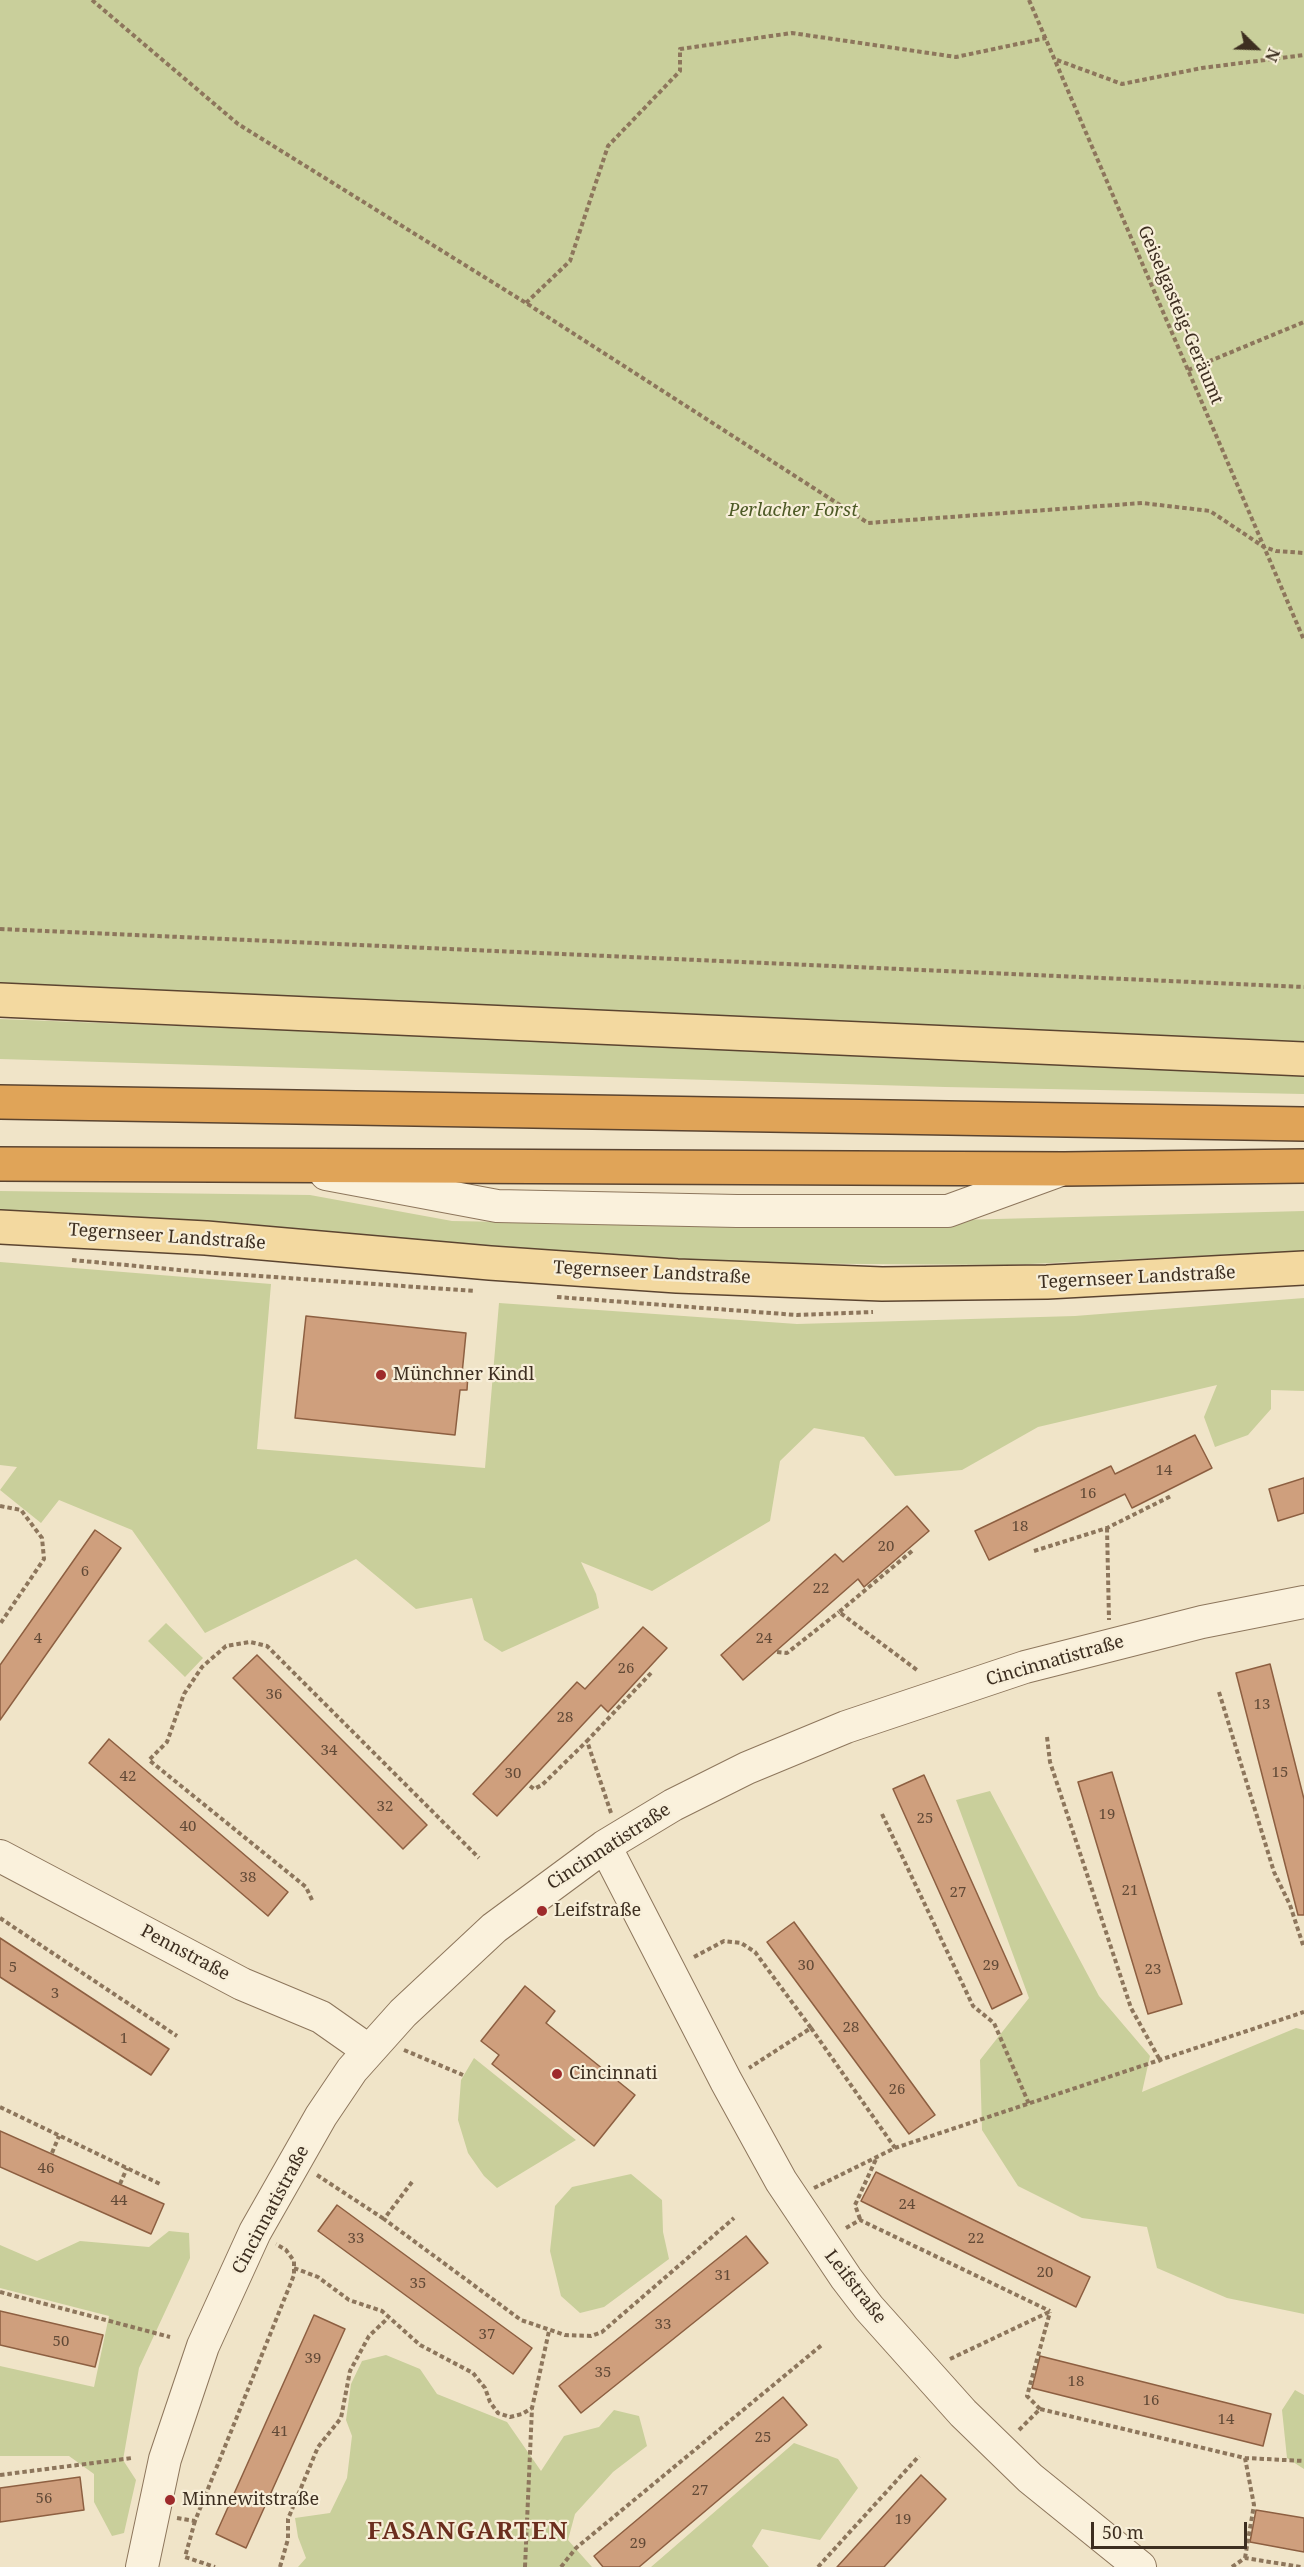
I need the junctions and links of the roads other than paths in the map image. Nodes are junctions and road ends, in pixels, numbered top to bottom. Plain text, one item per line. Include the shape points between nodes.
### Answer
1 (0, 1000) edge
2 (1304, 1059) edge
3 (0, 1102) edge
4 (1304, 1125) edge
5 (0, 1164) edge
6 (281, 1166) junction
7 (1304, 1166) edge
8 (1064, 1169) junction
9 (0, 1227) edge
10 (1304, 1268) edge
11 (1304, 1602) edge
12 (605, 1846) junction
13 (0, 1856) edge
14 (368, 2050) junction
15 (142, 2567) edge
16 (1140, 2567) edge

1 - 2 main road
3 - 4 highway
5 - 6 highway
6 - 8 highway
6 - 8 street via 497,1206 737,1211 948,1211
7 - 8 highway
9 - 10 main road, Tegernseer Landstraße via 206,1238 677,1276 882,1284 1059,1282
11 - 12 street, Cincinnatistraße via 1202,1622 1025,1667 910,1704 747,1768 673,1805
12 - 14 street, Cincinnatistraße via 494,1928
12 - 16 street, Leifstraße via 781,2181 846,2278 963,2413 1038,2485
13 - 14 street, Pennstraße via 242,1984 321,2017
14 - 15 street, Cincinnatistraße via 321,2116 255,2232 199,2357 165,2460

